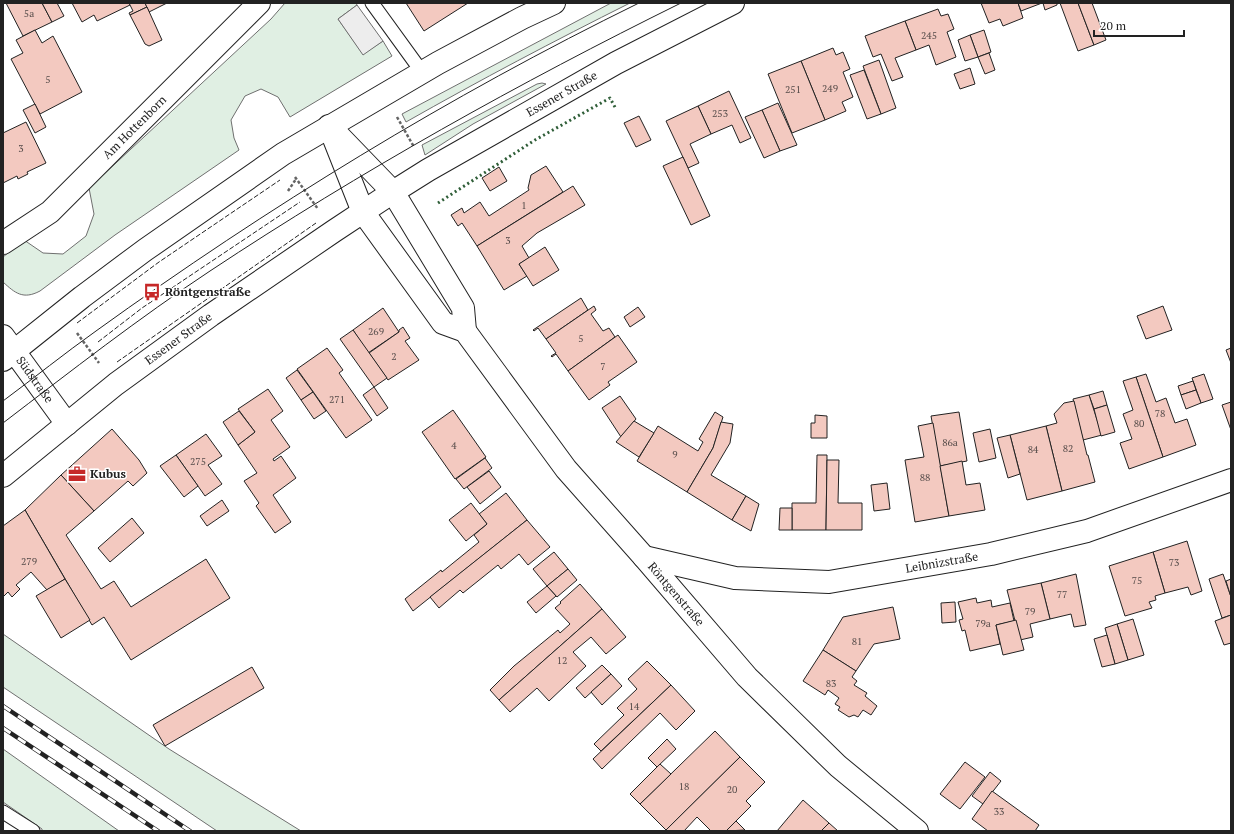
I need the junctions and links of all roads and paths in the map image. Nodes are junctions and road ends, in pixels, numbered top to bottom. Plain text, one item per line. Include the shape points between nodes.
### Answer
1 (259, 3) edge
2 (372, 3) edge
3 (554, 3) edge
4 (733, 3) edge
5 (422, 72) junction
6 (383, 94) junction
7 (329, 126) junction
8 (283, 154) junction
9 (428, 170) junction
10 (296, 179) junction
11 (288, 191) dead end
12 (393, 192) junction
13 (364, 212) junction
14 (334, 231) junction
15 (3, 243) edge
16 (62, 312) junction
17 (465, 331) junction
18 (7, 349) edge
19 (116, 384) junction
20 (67, 424) junction
21 (3, 476) edge
22 (1231, 480) edge
23 (644, 557) junction
24 (3, 812) edge
25 (33, 831) edge
26 (917, 831) edge

1 - 15 street, Am Hottenborn via 50,212
2 - 5 lane
3 - 5 street
4 - 9 street, Essener Straße via 616,63
5 - 6 street
6 - 7 street
6 - 9 path
7 - 8 street
7 - 12 street
7 - 13 street
8 - 10 path
8 - 16 street via 145,250
9 - 12 street, Essener Straße
10 - 11 path
10 - 14 path
12 - 13 street, Essener Straße
12 - 17 street via 463,308
13 - 14 street, Essener Straße
13 - 17 street via 443,323
14 - 19 street, Essener Straße
16 - 18 street
16 - 19 path
17 - 23 street, Röntgenstraße via 566,469
18 - 20 street, Südstraße
19 - 20 street, Essener Straße
20 - 21 street, Essener Straße
22 - 23 street, Leibnizstraße via 1087,531 992,554 829,582 735,578
23 - 26 street, Röntgenstraße via 747,678 838,766
24 - 25 lane

